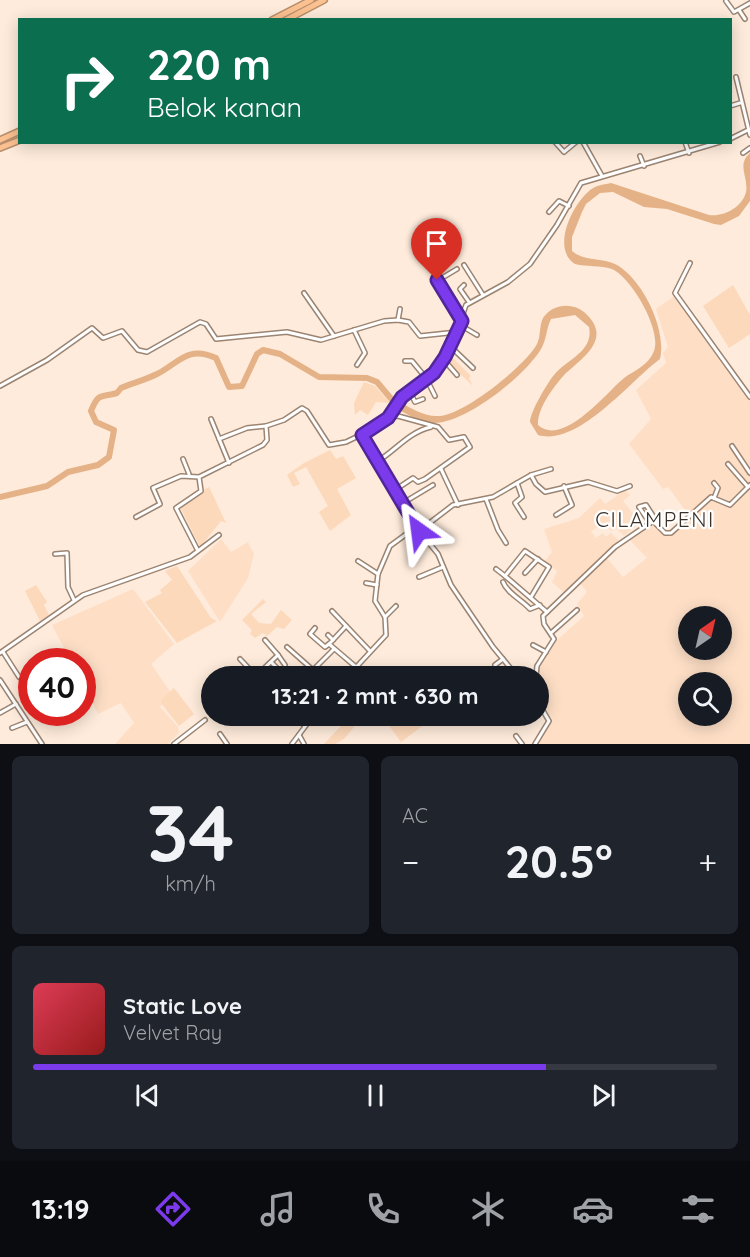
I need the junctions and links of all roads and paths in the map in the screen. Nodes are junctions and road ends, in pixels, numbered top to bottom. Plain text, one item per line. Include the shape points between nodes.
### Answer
1 (311, 0) edge
2 (324, 0) edge
3 (726, 1) edge
4 (750, 3) edge
5 (739, 10) junction
6 (276, 18) edge
7 (290, 18) edge
8 (745, 19) dead end
9 (736, 77) dead end
10 (741, 102) junction
11 (732, 105) edge
12 (18, 132) edge
13 (749, 132) edge
14 (732, 138) edge
15 (0, 140) edge
16 (18, 141) edge
17 (557, 144) edge
18 (574, 144) edge
19 (584, 144) edge
20 (686, 144) edge
21 (714, 144) edge
22 (0, 148) edge
23 (750, 148) edge
24 (689, 153) junction
25 (743, 153) dead end
26 (640, 156) dead end
27 (644, 166) junction
28 (602, 176) junction
29 (569, 207) junction
30 (549, 212) dead end
31 (690, 263) dead end
32 (464, 265) dead end
33 (457, 269) dead end
34 (464, 285) dead end
35 (304, 293) dead end
36 (483, 296) junction
37 (469, 302) junction
38 (400, 309) dead end
39 (398, 320) junction
40 (461, 323) junction
41 (354, 330) junction
42 (457, 332) junction
43 (477, 334) dead end
44 (334, 336) junction
45 (451, 347) junction
46 (444, 360) junction
47 (405, 361) dead end
48 (357, 364) dead end
49 (473, 368) dead end
50 (457, 375) dead end
51 (427, 380) junction
52 (0, 386) edge
53 (410, 392) junction
54 (435, 396) dead end
55 (750, 397) edge
56 (423, 399) dead end
57 (389, 417) junction
58 (211, 419) dead end
59 (266, 426) junction
60 (433, 427) junction
61 (362, 435) junction
62 (219, 439) junction
63 (732, 446) dead end
64 (183, 459) dead end
65 (377, 461) junction
66 (229, 463) junction
67 (728, 464) dead end
68 (441, 469) junction
69 (551, 469) dead end
70 (750, 472) edge
71 (189, 475) junction
72 (531, 475) junction
73 (199, 477) junction
74 (517, 483) junction
75 (714, 483) dead end
76 (433, 485) dead end
77 (564, 486) junction
78 (630, 486) dead end
79 (749, 486) edge
80 (395, 490) junction
81 (714, 498) junction
82 (486, 499) junction
83 (402, 504) junction
84 (458, 504) junction
85 (556, 515) dead end
86 (136, 517) dead end
87 (524, 517) dead end
88 (650, 523) junction
89 (657, 524) junction
90 (416, 527) junction
91 (419, 531) junction
92 (219, 535) dead end
93 (506, 543) dead end
94 (197, 549) junction
95 (55, 554) dead end
96 (538, 559) junction
97 (358, 561) dead end
98 (442, 565) junction
99 (496, 569) dead end
100 (525, 573) dead end
101 (378, 574) junction
102 (505, 576) junction
103 (419, 577) dead end
104 (503, 582) dead end
105 (366, 583) dead end
106 (377, 585) junction
107 (531, 597) junction
108 (75, 600) junction
109 (540, 605) junction
110 (396, 606) dead end
111 (577, 610) dead end
112 (332, 611) dead end
113 (547, 612) junction
114 (385, 617) junction
115 (346, 627) junction
116 (315, 628) dead end
117 (551, 633) junction
118 (328, 635) dead end
119 (265, 640) dead end
120 (333, 640) junction
121 (329, 644) junction
122 (533, 645) dead end
123 (287, 647) dead end
124 (334, 649) junction
125 (370, 651) junction
126 (546, 652) junction
127 (2, 653) edge
128 (279, 656) junction
129 (240, 659) dead end
130 (502, 659) junction
131 (271, 662) junction
132 (285, 665) dead end
133 (495, 665) dead end
134 (247, 666) edge
135 (267, 666) edge
136 (275, 666) edge
137 (311, 666) edge
138 (318, 666) edge
139 (355, 666) edge
140 (357, 666) edge
141 (508, 666) edge
142 (538, 666) edge
143 (18, 677) edge
144 (0, 680) edge
145 (16, 704) junction
146 (18, 707) edge
147 (0, 713) edge
148 (201, 723) edge
149 (18, 726) edge
150 (30, 726) edge
151 (305, 726) edge
152 (546, 726) edge
153 (12, 728) dead end
154 (220, 734) dead end
155 (300, 735) junction
156 (516, 736) dead end
157 (42, 744) edge
158 (174, 744) edge
159 (227, 744) edge
160 (292, 744) edge
161 (304, 744) edge
162 (522, 744) edge
163 (535, 744) edge

1 - 6 highway
2 - 7 highway
3 - 5 street via 734,12
4 - 5 street
5 - 8 street
9 - 10 street
10 - 11 street
10 - 13 street
12 - 15 highway
13 - 14 street
16 - 22 highway
17 - 18 street via 564,152
19 - 28 street
20 - 24 street
21 - 24 street
23 - 25 street
24 - 27 street
26 - 27 street
27 - 28 street
28 - 29 street via 580,185
29 - 30 street via 560,201
29 - 36 street via 530,264
31 - 55 street via 675,293
32 - 36 street
33 - 40 street via 437,281
34 - 37 street via 460,289
35 - 44 street
36 - 37 street
37 - 40 street
38 - 39 street
39 - 41 street
39 - 42 street via 409,322 420,336
40 - 42 street
40 - 43 street
41 - 44 street
41 - 48 street via 365,353
42 - 45 street
44 - 52 street via 321,340 287,332 216,339 200,322 152,351 142,352 122,330 103,338 92,328 47,360
45 - 46 street
45 - 49 street
46 - 50 street
46 - 51 street
47 - 51 street via 412,361
51 - 53 street
51 - 54 street
53 - 56 street via 415,402
53 - 57 street
57 - 60 street
57 - 61 street
58 - 62 street
59 - 61 street via 304,408 329,445
59 - 62 street via 247,428
59 - 66 street via 265,443
60 - 65 street via 397,445
60 - 68 street via 441,429 449,440 464,437 470,447
61 - 65 street
62 - 66 street
63 - 70 street
64 - 71 street
65 - 80 street
66 - 73 street
67 - 79 street
68 - 80 street via 418,482 413,478
68 - 84 street
69 - 72 street
71 - 73 street
71 - 86 street via 153,488 160,504
72 - 74 street
72 - 77 street via 543,491
73 - 94 street via 201,492 176,508
74 - 82 street
74 - 87 street via 522,497 515,503
75 - 81 street via 718,488
76 - 83 street
77 - 78 street via 588,482 621,491
77 - 85 street via 572,505
79 - 81 street via 730,505
80 - 83 street
81 - 89 street via 705,501 671,533 665,533
82 - 84 street
82 - 93 street
83 - 90 street
84 - 91 street
88 - 89 street
88 - 89 street via 639,507 646,505
88 - 113 street via 615,547
90 - 91 street
90 - 101 street via 390,546
91 - 98 street
92 - 94 street
94 - 108 street via 190,557 90,591
95 - 108 street via 67,553 69,588
96 - 100 street
96 - 102 street via 524,551
96 - 107 street via 549,567
97 - 101 street
98 - 103 street
98 - 130 street via 451,585
99 - 102 street
101 - 106 street
102 - 107 street
104 - 109 street via 530,609
105 - 106 street
106 - 114 street via 376,603
107 - 109 street
108 - 127 street
109 - 113 street
110 - 114 street
111 - 117 street
112 - 115 street
113 - 117 street via 542,618
114 - 125 street via 386,635
115 - 120 street
115 - 125 street
116 - 121 street via 310,634 326,647
117 - 126 street via 554,641
118 - 120 street
119 - 128 street
120 - 121 street
121 - 124 street
122 - 126 street
123 - 137 street
124 - 138 street
124 - 139 street
125 - 140 street
126 - 142 street
127 - 143 street
128 - 131 street
128 - 132 street
129 - 134 street
130 - 133 street
130 - 141 street
131 - 135 street
131 - 136 street
144 - 145 street
145 - 146 street
145 - 147 street
148 - 158 street
149 - 153 street
150 - 157 street
151 - 155 street
152 - 163 street
154 - 159 street
155 - 160 street
155 - 161 street
156 - 162 street

